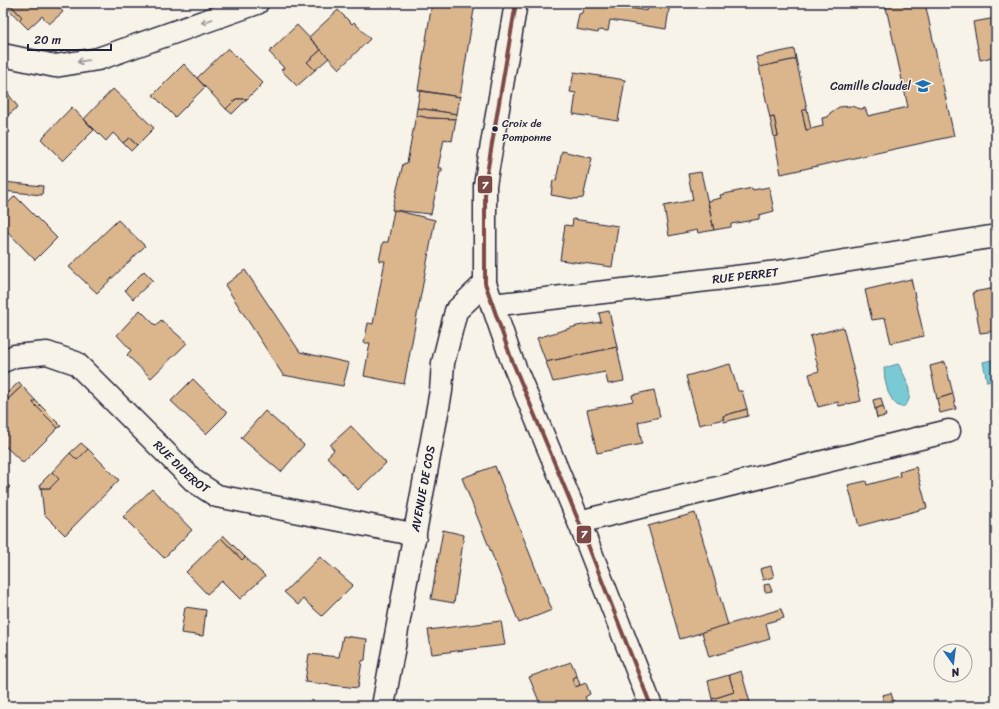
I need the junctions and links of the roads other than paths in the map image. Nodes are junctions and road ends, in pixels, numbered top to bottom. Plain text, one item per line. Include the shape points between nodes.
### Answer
1 (257, 3) edge
2 (516, 3) edge
3 (3, 56) edge
4 (996, 236) edge
5 (485, 283) junction
6 (492, 305) junction
7 (3, 361) edge
8 (949, 431) dead end
9 (579, 522) junction
10 (415, 537) junction
11 (383, 706) edge
12 (651, 706) edge

1 -> 3 street via 98,59 55,66
2 - 5 street via 485,185
4 - 6 street, RUE PERRET via 778,272
5 - 6 street
5 - 10 street, AVENUE DE COS via 456,311 443,363 441,391
6 - 9 street via 511,358
7 - 10 street, RUE DIDEROT via 15,356 47,353 76,363 194,481 217,496 402,532
8 - 9 street
9 - 12 street
10 - 11 street, AVENUE DE COS

